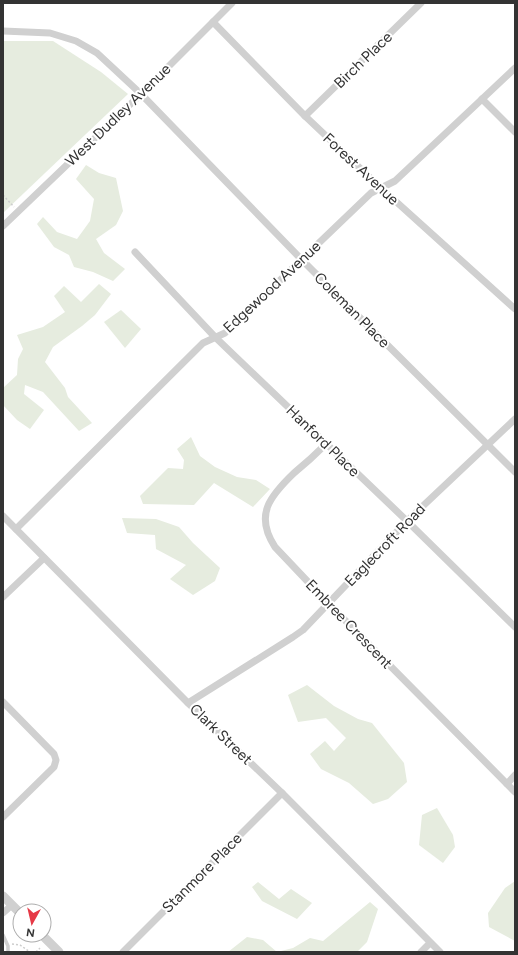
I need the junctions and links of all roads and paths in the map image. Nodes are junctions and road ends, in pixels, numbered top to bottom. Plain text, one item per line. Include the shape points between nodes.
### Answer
1 (232, 3) edge
2 (421, 3) edge
3 (212, 22) junction
4 (3, 31) edge
5 (515, 68) edge
6 (141, 94) junction
7 (482, 99) junction
8 (305, 116) junction
9 (515, 132) edge
10 (381, 188) junction
11 (3, 195) edge
12 (19, 211) junction
13 (3, 226) edge
14 (135, 252) dead end
15 (302, 260) junction
16 (515, 309) edge
17 (215, 337) junction
18 (515, 419) edge
19 (326, 444) junction
20 (488, 444) junction
21 (515, 472) edge
22 (3, 516) edge
23 (407, 521) junction
24 (16, 529) junction
25 (44, 558) junction
26 (3, 597) edge
27 (328, 603) junction
28 (515, 627) edge
29 (3, 702) edge
30 (188, 703) junction
31 (515, 775) edge
32 (507, 784) junction
33 (515, 792) edge
34 (282, 794) junction
35 (3, 818) edge
36 (3, 896) edge
37 (12, 905) joint
38 (3, 913) edge
39 (3, 935) edge
40 (50, 943) edge
41 (430, 943) junction
42 (8, 945) junction
43 (40, 948) dead end
44 (8, 952) edge
45 (30, 952) edge
46 (36, 952) edge
47 (59, 952) edge
48 (123, 952) edge
49 (421, 952) edge
50 (440, 952) edge

1 - 3 street, West Dudley Avenue
2 - 8 street, Birch Place
3 - 6 street, West Dudley Avenue
3 - 8 street, Forest Avenue
4 - 6 street, Coleman Place via 50,33 76,41 97,53
5 - 7 street, Edgewood Avenue
6 - 12 street, West Dudley Avenue
6 - 15 street, Coleman Place
7 - 9 street
7 - 10 street, Edgewood Avenue via 395,181
8 - 10 street, Forest Avenue
10 - 15 street, Edgewood Avenue via 371,193
10 - 16 street, Forest Avenue
11 - 12 path
12 - 13 street, West Dudley Avenue
14 - 17 street, Hanford Place
15 - 17 street, Edgewood Avenue via 225,333
15 - 20 street, Coleman Place
17 - 19 street, Hanford Place
17 - 24 street, Edgewood Avenue via 203,343
18 - 20 street, Eaglecroft Road
19 - 23 street, Hanford Place
19 - 27 street, Embree Crescent via 275,492 267,508 266,522 267,531 275,547
20 - 21 street, Coleman Place
20 - 23 street, Eaglecroft Road
22 - 24 street, Clark Street
23 - 27 street, Eaglecroft Road
23 - 28 street, Hanford Place
24 - 25 street, Clark Street
25 - 26 street
25 - 30 street, Clark Street
27 - 30 street, Eaglecroft Road via 304,630
27 - 32 street, Embree Crescent
29 - 35 street via 54,754 56,760 54,766
30 - 34 street, Clark Street
31 - 32 street
32 - 33 street, Embree Crescent
34 - 41 street, Clark Street
34 - 48 street, Stanmore Place
36 - 37 street
37 - 38 street
39 - 42 lane
40 - 47 street
41 - 49 street
41 - 50 street, Clark Street
42 - 44 lane
42 - 45 path via 20,945
43 - 46 path

